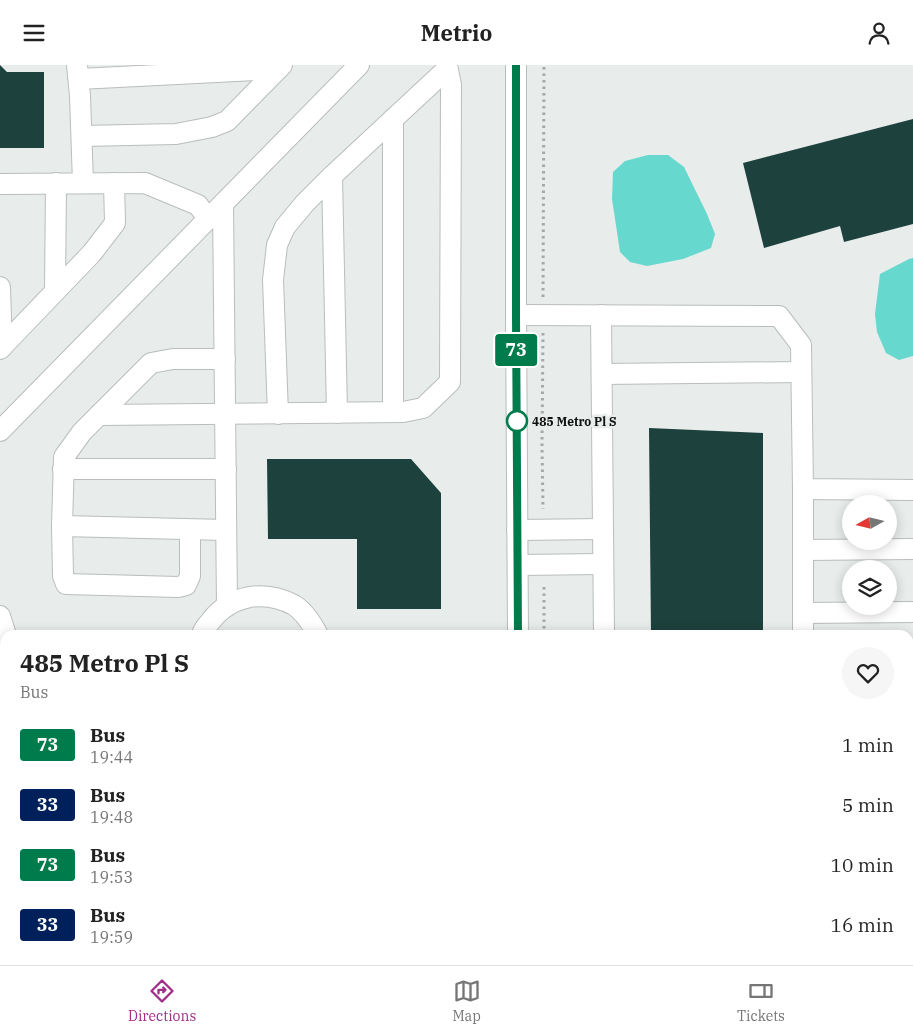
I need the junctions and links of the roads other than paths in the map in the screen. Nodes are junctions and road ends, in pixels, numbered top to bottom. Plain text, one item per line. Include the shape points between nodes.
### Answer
1 (359, 65) edge
2 (516, 65) edge
3 (280, 67) edge
4 (447, 67) edge
5 (78, 72) edge
6 (393, 119) junction
7 (82, 136) junction
8 (332, 176) junction
9 (56, 183) junction
10 (83, 183) junction
11 (114, 183) junction
12 (0, 184) edge
13 (223, 204) junction
14 (208, 219) junction
15 (0, 287) edge
16 (55, 291) junction
17 (516, 315) junction
18 (601, 315) junction
19 (1, 348) edge
20 (225, 359) junction
21 (801, 373) junction
22 (602, 374) junction
23 (393, 412) junction
24 (337, 413) junction
25 (225, 414) junction
26 (278, 414) junction
27 (99, 415) junction
28 (0, 431) edge
29 (64, 469) junction
30 (226, 469) junction
31 (802, 489) junction
32 (913, 490) edge
33 (62, 526) junction
34 (190, 529) junction
35 (603, 529) junction
36 (517, 530) junction
37 (226, 531) junction
38 (913, 549) edge
39 (803, 550) junction
40 (602, 564) junction
41 (518, 565) junction
42 (227, 606) junction
43 (913, 612) edge
44 (803, 613) junction
45 (0, 616) edge
46 (4, 630) edge
47 (204, 630) edge
48 (315, 630) edge
49 (518, 630) edge
50 (604, 630) edge
51 (803, 630) edge

1 - 13 street
2 - 17 street
3 - 5 street
3 - 7 street via 227,121 212,127 176,134
4 - 6 street
4 - 23 street via 451,85 450,382 423,408
5 - 7 street
6 - 8 street
6 - 23 street
7 - 10 street
8 - 24 street
8 - 26 street via 285,227 277,245 273,280
9 - 10 street
9 - 12 street
9 - 16 street
10 - 11 street
11 - 14 street via 145,183 198,205
11 - 16 street via 115,223 92,253
13 - 14 street
13 - 20 street
14 - 28 street
15 - 19 street
16 - 19 street
17 - 18 street
17 - 36 street
18 - 21 street via 779,316 801,345
18 - 22 street
20 - 25 street
20 - 27 street via 173,359 150,363
21 - 22 street
21 - 31 street
22 - 35 street
23 - 24 street
24 - 26 street
25 - 26 street
25 - 27 street
25 - 30 street
27 - 29 street via 82,431 64,457
29 - 30 street
29 - 33 street
30 - 37 street
31 - 32 street
31 - 39 street
33 - 34 street
33 - 34 street via 63,576 66,584 84,585 186,585 190,576
34 - 37 street
35 - 36 street
35 - 40 street
36 - 41 street
37 - 42 street
38 - 39 street
39 - 44 street
40 - 41 street
40 - 50 street
41 - 49 street
42 - 47 street via 216,613
42 - 48 street via 254,596 276,598 295,606
43 - 44 street
44 - 51 street
45 - 46 street

